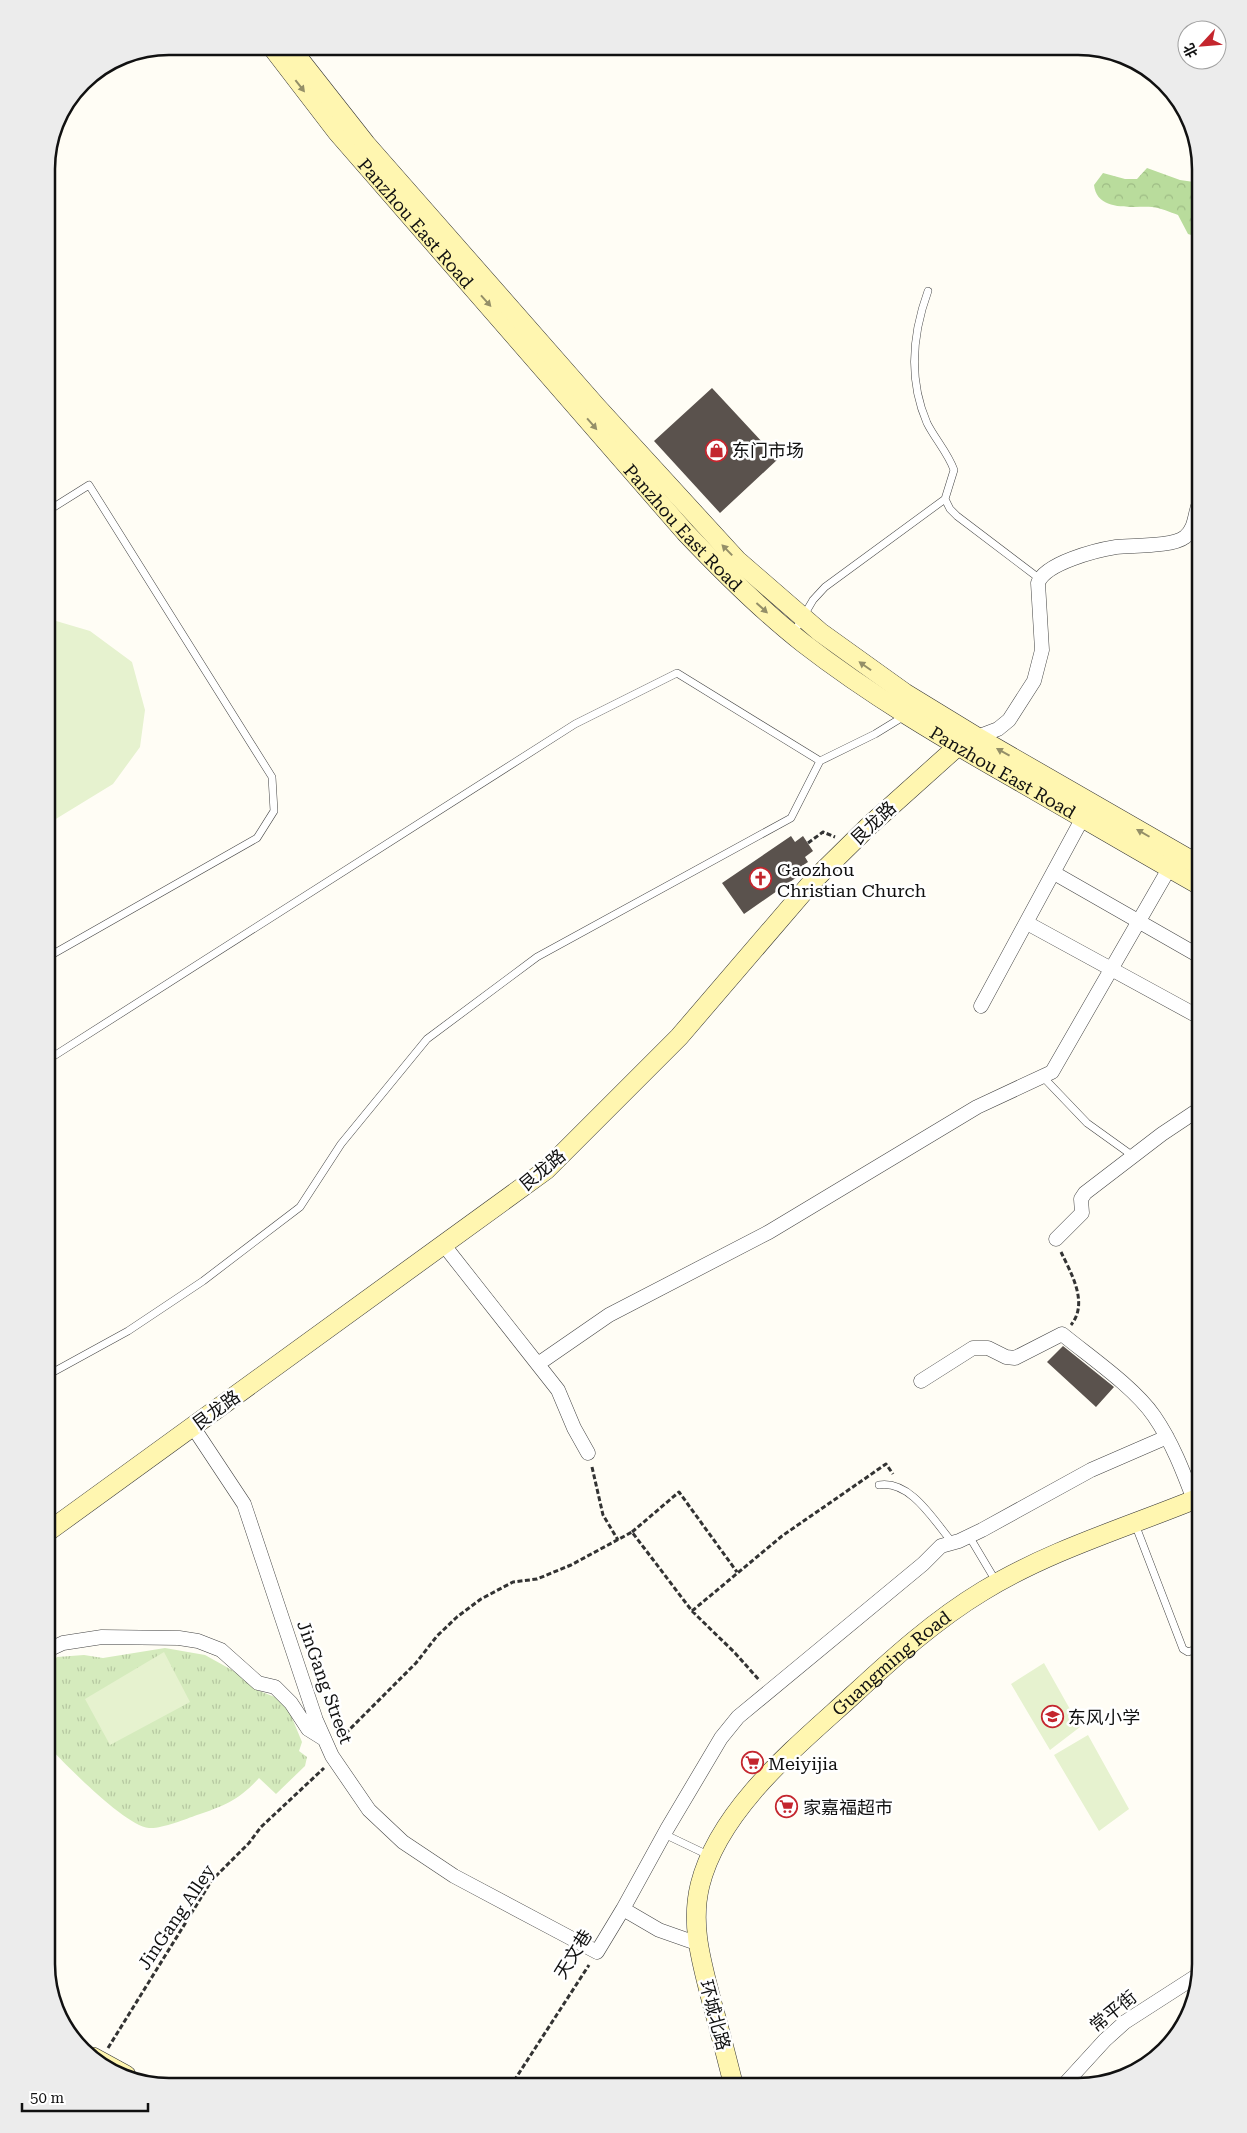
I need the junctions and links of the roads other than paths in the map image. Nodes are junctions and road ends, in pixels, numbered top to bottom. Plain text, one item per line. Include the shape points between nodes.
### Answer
1 (278, 55) edge
2 (296, 55) edge
3 (928, 291) dead end
4 (946, 499) junction
5 (55, 506) edge
6 (1192, 526) edge
7 (1040, 579) junction
8 (802, 617) junction
9 (793, 634) junction
10 (922, 703) junction
11 (906, 715) junction
12 (977, 737) junction
13 (958, 746) junction
14 (820, 761) junction
15 (1087, 810) junction
16 (1173, 860) junction
17 (1192, 864) edge
18 (1054, 873) junction
19 (1192, 878) edge
20 (1138, 922) junction
21 (1027, 923) junction
22 (1192, 952) edge
23 (55, 953) edge
24 (1112, 970) junction
25 (980, 1006) dead end
26 (1192, 1013) edge
27 (55, 1055) edge
28 (1044, 1077) junction
29 (1192, 1114) edge
30 (1133, 1156) junction
31 (1056, 1239) road end
32 (443, 1244) junction
33 (538, 1364) junction
34 (55, 1372) edge
35 (921, 1381) dead end
36 (193, 1427) junction
37 (1167, 1437) junction
38 (588, 1453) road end
39 (879, 1485) dead end
40 (1192, 1487) edge
41 (1192, 1501) edge
42 (1135, 1524) junction
43 (55, 1527) edge
44 (969, 1536) junction
45 (952, 1542) junction
46 (997, 1583) junction
47 (55, 1646) edge
48 (1192, 1650) edge
49 (329, 1750) junction
50 (664, 1834) junction
51 (711, 1856) junction
52 (623, 1909) junction
53 (696, 1943) junction
54 (598, 1952) joint
55 (1191, 1979) edge
56 (732, 2078) edge
57 (1070, 2078) edge

1 -> 9 main road, Panzhou East Road via 337,132 685,532 720,569
8 -> 2 main road, Panzhou East Road via 703,525 366,144
3 - 4 lane via 918,318 914,380 927,422 954,470
4 - 7 lane via 956,516
4 - 8 lane via 825,587
5 - 23 lane via 89,485 272,777 274,811 257,838
6 - 7 street via 1179,540 1114,547 1063,562 1050,568
7 - 12 street via 1042,650 1034,681 1009,720 998,729
8 - 9 lane
10 -> 8 main road, Panzhou East Road
9 - 11 main road, Panzhou East Road via 872,694
10 - 11 lane
10 - 12 main road, Panzhou East Road
11 - 13 main road, Panzhou East Road
11 - 14 lane
12 - 13 main road, 艮龙路
15 -> 12 main road, Panzhou East Road
13 - 15 main road, Panzhou East Road
13 - 32 main road, 艮龙路 via 812,882 679,1037 546,1170
14 - 27 lane via 677,673 567,729
14 - 34 lane via 791,818 537,957 428,1039 341,1144 300,1207 203,1281 135,1326
15 - 16 main road, Panzhou East Road
15 - 18 street
16 - 17 main road, Panzhou East Road
16 - 19 main road, Panzhou East Road
16 - 20 street
18 - 20 street
18 - 21 street
20 - 22 street
20 - 24 street
21 - 24 street
21 - 25 street
24 - 26 street
24 - 28 street via 1054,1069
28 - 30 lane via 1087,1123
28 - 33 street via 977,1107 769,1232 609,1315
29 - 30 street
30 - 31 street via 1083,1195 1082,1213
32 - 33 street
32 - 36 main road, 艮龙路
33 - 38 street via 558,1390
35 - 37 street via 973,1348 988,1348 1015,1358 1062,1334 1145,1405
36 - 43 main road, 艮龙路
36 - 49 street, JinGang Street via 244,1504 310,1704
37 - 40 street
37 - 44 street, 天文巷 via 1066,1482
39 - 45 lane via 896,1486 909,1494
41 - 42 main road, Guangming Road
42 - 46 main road, Guangming Road via 1050,1557
42 - 48 lane via 1182,1649
44 - 45 street, 天文巷
44 - 46 lane
45 - 50 street, 天文巷 via 934,1551 923,1564 738,1717 721,1738
46 - 51 main road, Guangming Road via 955,1609 903,1650 798,1746 750,1795 723,1831
47 - 49 street via 102,1637 198,1641 221,1650 258,1683 275,1687 292,1702 308,1729
49 - 54 street, JinGang Street via 369,1810 403,1842 454,1876
50 - 51 lane
50 - 52 street, 天文巷
51 - 53 main road, Guangming Road via 700,1885
52 - 53 street via 659,1930
52 - 54 street, 天文巷
53 - 56 main road, 环城北路
55 - 57 street, 常平街 via 1125,2022

